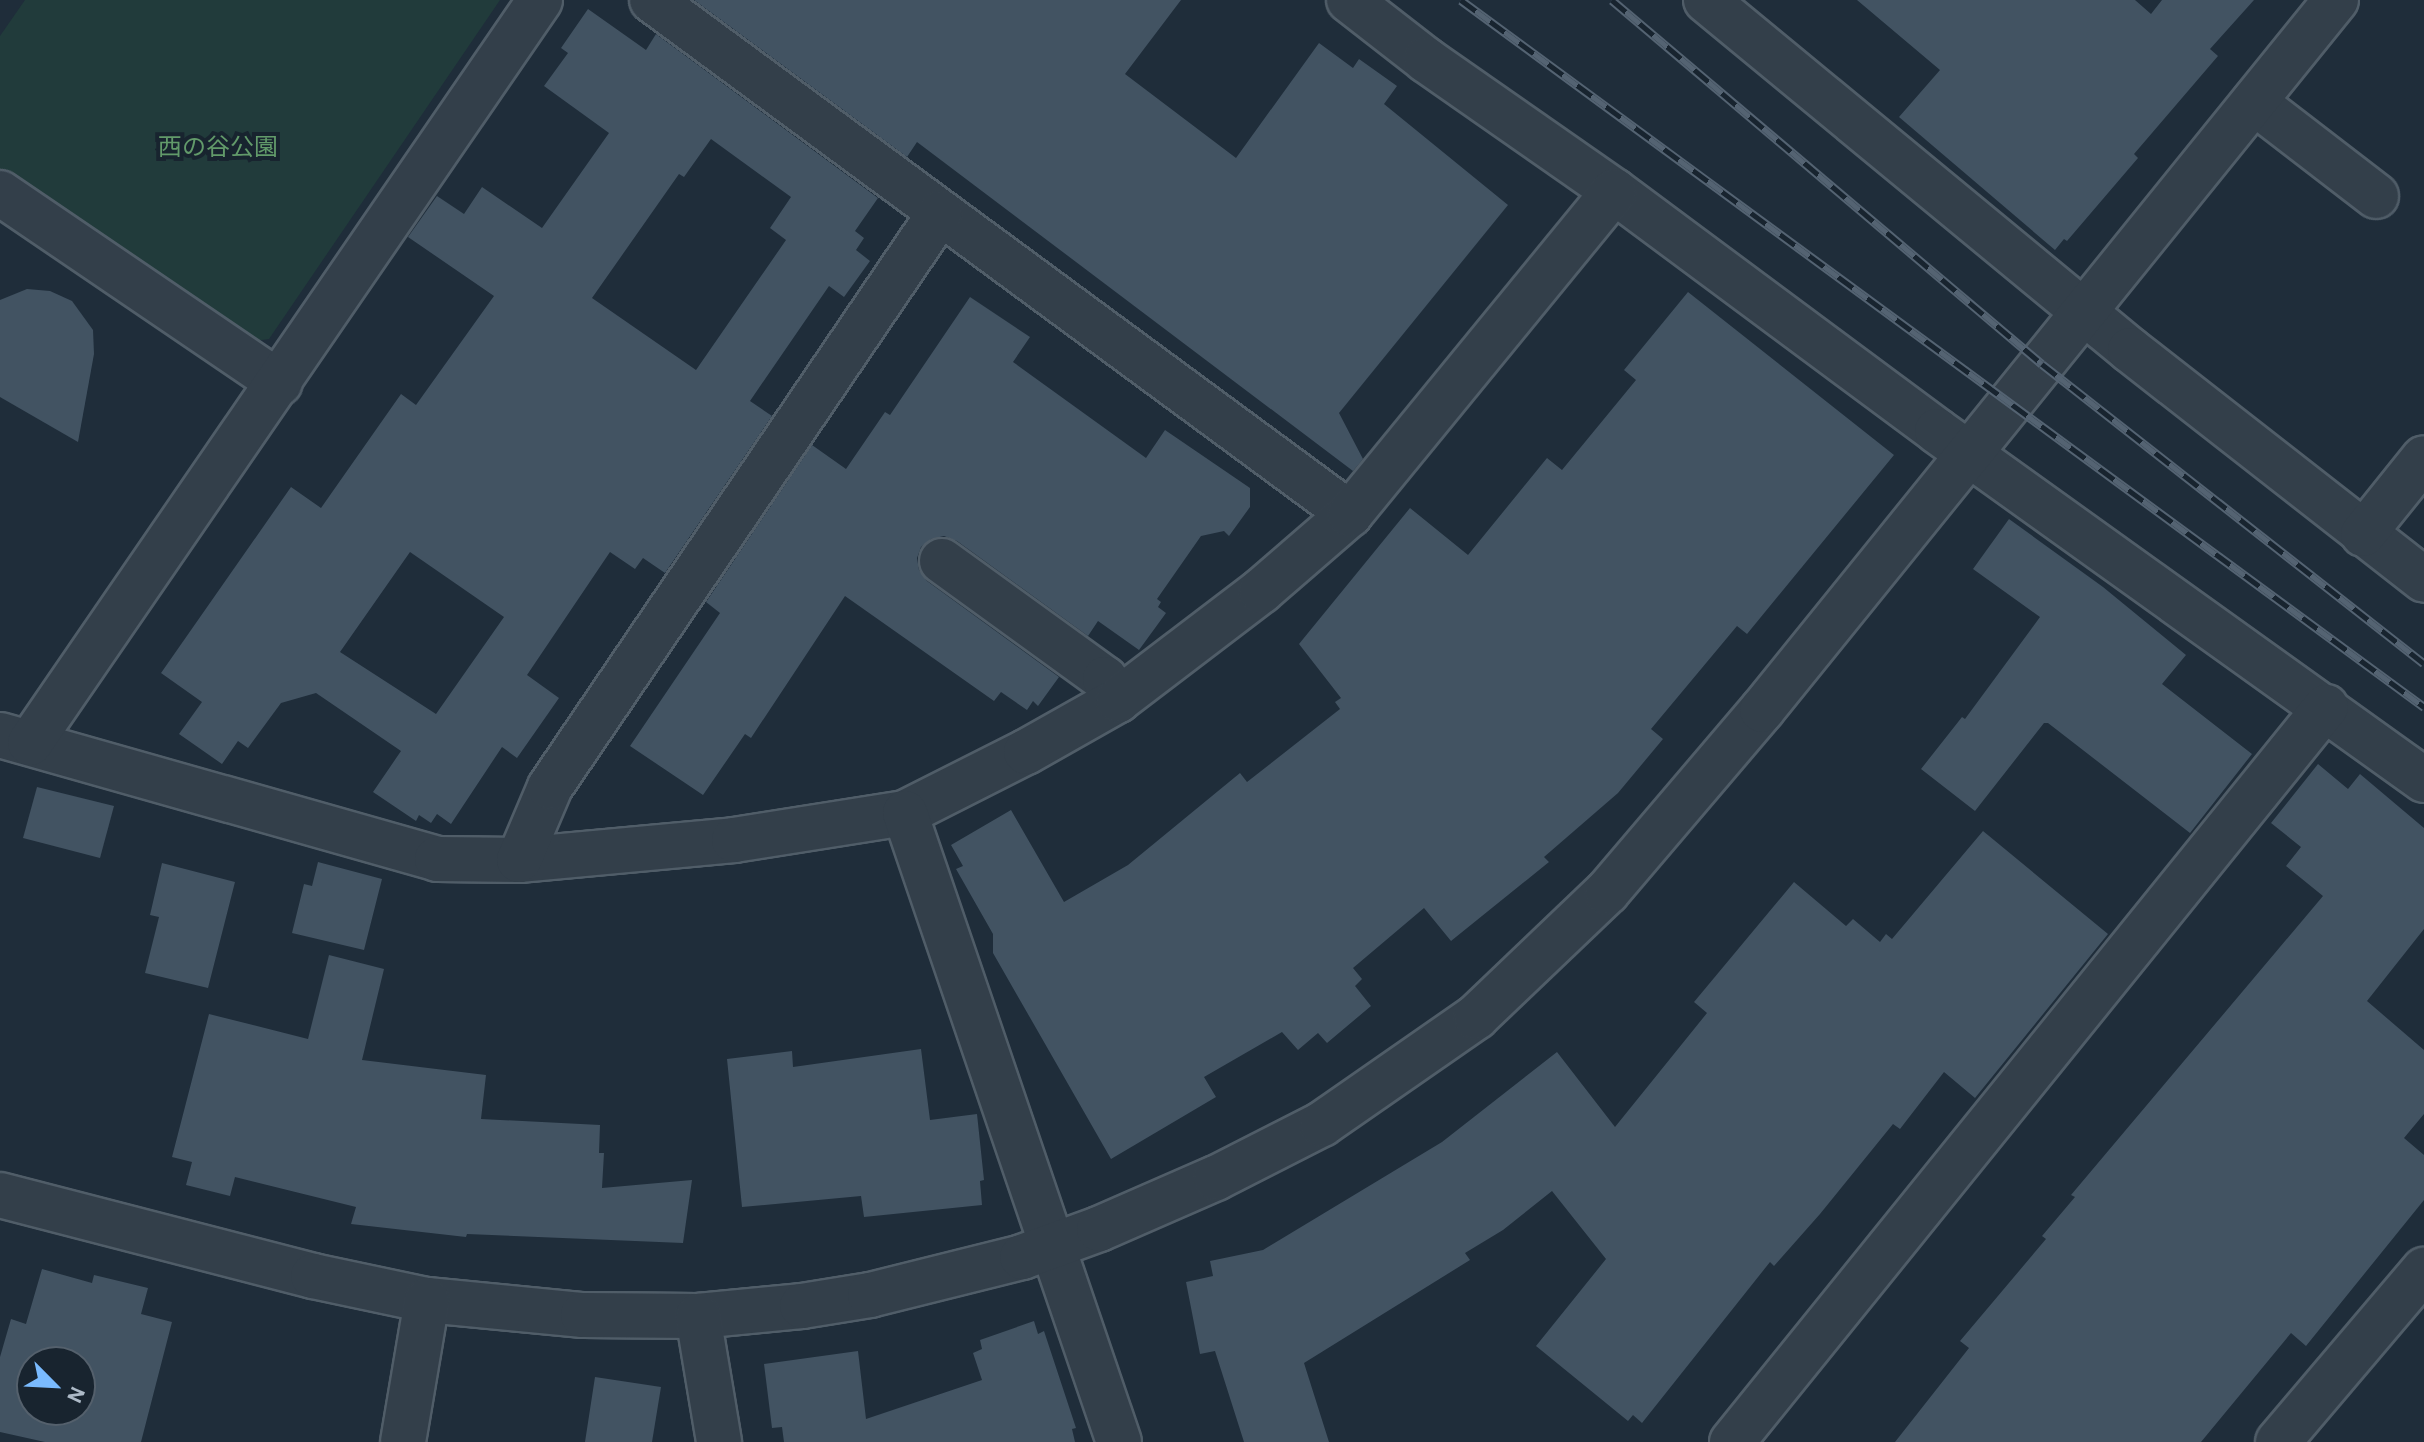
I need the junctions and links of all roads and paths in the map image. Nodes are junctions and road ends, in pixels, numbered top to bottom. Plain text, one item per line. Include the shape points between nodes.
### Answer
1 (540, 0) edge
2 (652, 0) edge
3 (1349, 0) edge
4 (1706, 0) edge
5 (2336, 0) edge
6 (2254, 102) junction
7 (1614, 191) junction
8 (0, 193) edge
9 (2376, 196) dead end
10 (940, 213) junction
11 (2084, 312) junction
12 (280, 383) junction
13 (1970, 453) junction
14 (2424, 458) edge
15 (1350, 514) junction
16 (2363, 534) junction
17 (942, 561) dead end
18 (2424, 580) edge
19 (1118, 700) junction
20 (2326, 707) junction
21 (15, 739) edge
22 (2424, 780) edge
23 (905, 813) junction
24 (519, 860) junction
25 (0, 1195) edge
26 (1052, 1246) junction
27 (2424, 1270) edge
28 (427, 1300) junction
29 (698, 1316) junction
30 (403, 1442) edge
31 (719, 1442) edge
32 (1119, 1442) edge
33 (1732, 1442) edge
34 (2278, 1442) edge

1 - 12 street
2 - 10 street
3 - 7 street
4 - 11 street
5 - 6 street
6 - 9 street
6 - 11 street
7 - 13 street
7 - 15 street
8 - 12 street
10 - 15 street
10 - 24 street via 550,787
11 - 13 street
11 - 16 street
12 - 21 street
13 - 20 street
13 - 26 street via 1607,892 1476,1017 1322,1124 1216,1178
14 - 16 street
15 - 19 street via 1261,591
16 - 18 street
17 - 19 street via 1105,679
19 - 23 street
20 - 22 street
20 - 33 street
21 - 24 street via 437,859
23 - 24 street via 734,840
23 - 26 street
25 - 28 street
26 - 29 street via 884,1292
26 - 32 street
27 - 34 street
28 - 29 street via 583,1315
28 - 30 street
29 - 31 street

